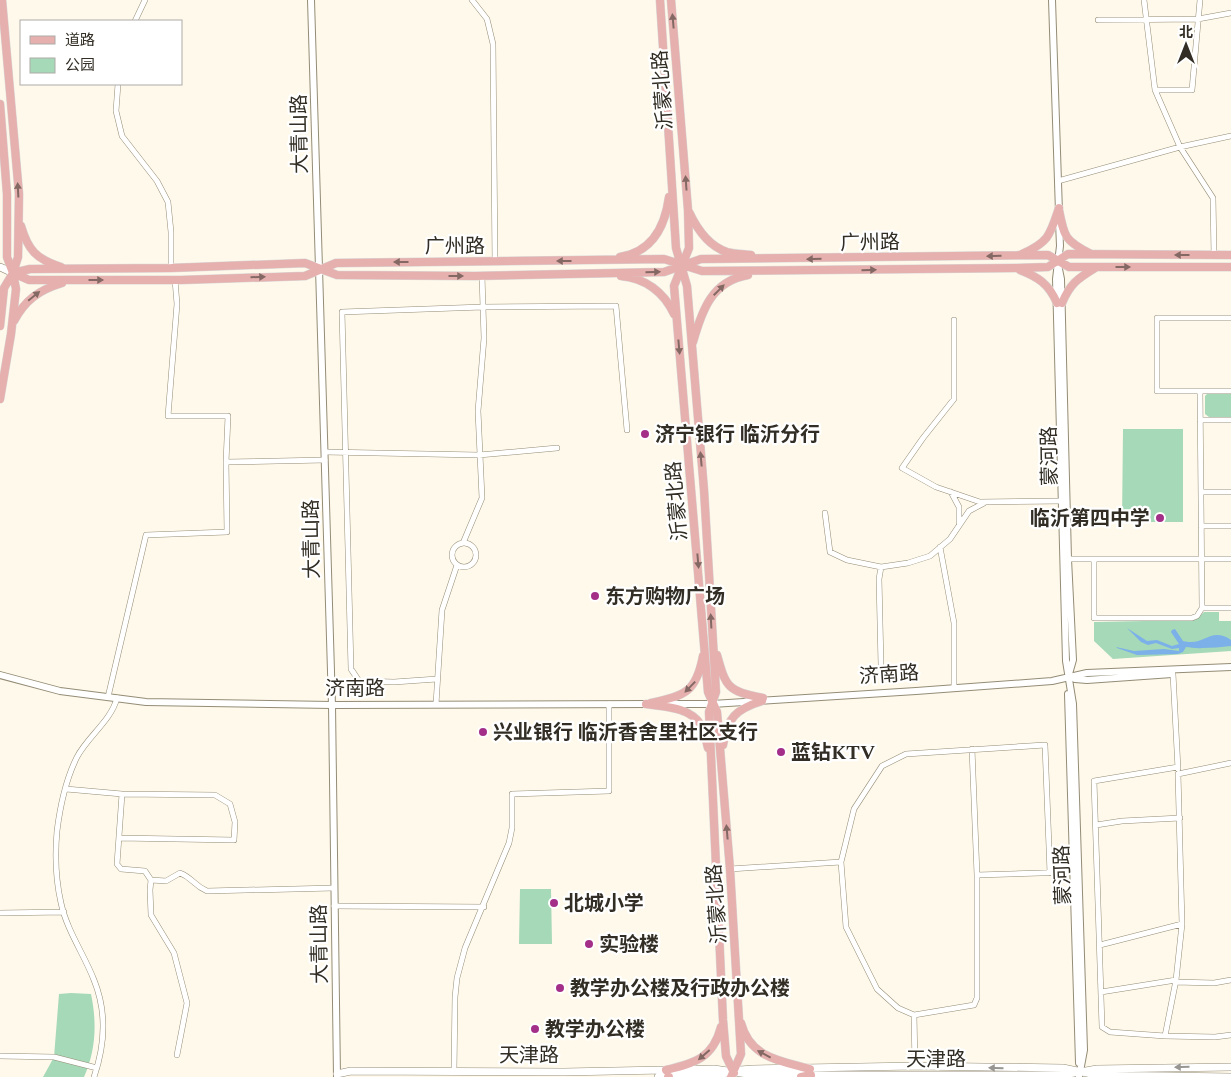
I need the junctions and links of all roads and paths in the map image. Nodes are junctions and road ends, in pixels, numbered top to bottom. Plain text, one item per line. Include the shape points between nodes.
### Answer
1 (2, 0) edge
2 (145, 0) edge
3 (311, 0) edge
4 (472, 0) edge
5 (660, 0) edge
6 (671, 0) edge
7 (1052, 0) edge
8 (1144, 0) edge
9 (1200, 0) edge
10 (1231, 13) edge
11 (1146, 19) junction
12 (1198, 19) junction
13 (135, 20) edge
14 (1098, 20) dead end
15 (118, 85) edge
16 (1155, 90) junction
17 (0, 104) edge
18 (1231, 136) edge
19 (1180, 147) junction
20 (672, 181) junction
21 (1058, 181) junction
22 (1059, 208) junction
23 (688, 210) junction
24 (7, 215) junction
25 (18, 219) junction
26 (0, 240) edge
27 (1093, 254) junction
28 (1214, 255) junction
29 (1231, 255) edge
30 (1018, 256) junction
31 (770, 259) junction
32 (593, 261) junction
33 (495, 262) junction
34 (1058, 262) junction
35 (681, 265) junction
36 (0, 267) edge
37 (1096, 267) junction
38 (1231, 267) edge
39 (170, 268) junction
40 (1016, 268) junction
41 (70, 270) junction
42 (320, 270) junction
43 (769, 272) junction
44 (0, 273) edge
45 (13, 273) junction
46 (594, 273) junction
47 (482, 276) junction
48 (70, 280) junction
49 (175, 280) junction
50 (1059, 303) junction
51 (483, 307) junction
52 (1231, 318) edge
53 (676, 320) junction
54 (954, 320) dead end
55 (0, 326) edge
56 (11, 328) junction
57 (692, 349) junction
58 (1200, 391) junction
59 (1231, 391) edge
60 (0, 399) edge
61 (1200, 420) junction
62 (1231, 420) edge
63 (626, 430) dead end
64 (558, 448) dead end
65 (324, 452) junction
66 (346, 453) junction
67 (479, 455) junction
68 (325, 460) junction
69 (226, 462) junction
70 (951, 492) junction
71 (1201, 492) junction
72 (1231, 492) edge
73 (1062, 501) junction
74 (986, 502) junction
75 (825, 513) dead end
76 (959, 524) junction
77 (1201, 526) junction
78 (1231, 526) edge
79 (462, 544) junction
80 (940, 548) junction
81 (1068, 559) junction
82 (1094, 559) junction
83 (1201, 559) junction
84 (1231, 559) edge
85 (457, 565) junction
86 (881, 567) junction
87 (1202, 608) junction
88 (1231, 608) edge
89 (709, 642) junction
90 (880, 665) dead end
91 (1231, 668) edge
92 (1174, 674) junction
93 (0, 675) edge
94 (1068, 678) junction
95 (437, 679) junction
96 (954, 686) junction
97 (108, 697) junction
98 (117, 698) junction
99 (762, 699) junction
100 (332, 704) junction
101 (436, 704) junction
102 (610, 704) junction
103 (646, 704) junction
104 (712, 704) junction
105 (972, 750) junction
106 (716, 762) junction
107 (1231, 763) edge
108 (1178, 767) junction
109 (1178, 774) junction
110 (66, 789) junction
111 (122, 794) junction
112 (1180, 818) junction
113 (1096, 825) junction
114 (119, 838) junction
115 (841, 862) junction
116 (730, 870) junction
117 (1073, 872) junction
118 (1050, 873) junction
119 (977, 875) junction
120 (151, 880) junction
121 (334, 888) junction
122 (334, 906) junction
123 (484, 907) junction
124 (64, 912) junction
125 (0, 913) edge
126 (1182, 924) junction
127 (1100, 945) junction
128 (1231, 980) edge
129 (1176, 981) junction
130 (1101, 992) junction
131 (738, 1012) junction
132 (914, 1015) junction
133 (723, 1020) junction
134 (1231, 1035) edge
135 (1165, 1036) junction
136 (177, 1055) dead end
137 (0, 1056) edge
138 (915, 1066) junction
139 (1231, 1067) edge
140 (97, 1068) junction
141 (454, 1072) junction
142 (811, 1072) junction
143 (337, 1075) edge
144 (668, 1075) edge
145 (733, 1075) edge
146 (1079, 1075) edge
147 (94, 1077) edge
148 (348, 1077) edge
149 (658, 1077) edge
150 (801, 1077) edge
151 (1231, 1077) edge

25 -> 1 main road
2 - 13 street
3 - 42 street, 大青山路
4 - 33 street via 487,19 493,44
5 - 20 main road, 沂蒙北路
23 -> 6 main road, 沂蒙北路
7 - 21 street, 蒙河路
8 - 11 street
9 - 12 street
10 - 12 street
11 - 12 street
11 - 14 street
11 - 16 street
12 - 16 street via 1192,90
15 - 39 street via 116,111 122,136 157,181 168,202
16 - 19 street
17 - 24 main road
18 - 19 street
19 - 21 street
19 - 28 street via 1213,198
20 - 32 main road via 664,223 655,239 626,256
20 - 35 main road, 沂蒙北路 via 676,248
21 - 22 street, 蒙河路
22 - 27 main road via 1062,231 1070,241
22 - 30 main road via 1052,232 1044,242
22 - 34 street, 蒙河路
23 - 31 main road via 707,240 726,252
23 - 35 main road, 沂蒙北路 via 689,248
24 - 26 main road
24 - 45 main road via 7,257
25 - 41 main road via 25,241 35,254 48,263
25 - 45 main road via 18,257
28 -> 27 main road, 广州路
27 - 34 main road, 广州路 via 1068,254
28 - 29 main road, 广州路
30 -> 31 main road, 广州路
30 - 34 main road, 广州路 via 1048,255
31 - 35 main road, 广州路 via 701,259
32 -> 33 main road, 广州路
32 - 35 main road, 广州路 via 664,259
33 -> 42 main road, 广州路 via 336,263
34 - 37 main road, 广州路 via 1069,267
34 - 40 main road, 广州路 via 1048,267
34 - 50 street, 蒙河路 via 1061,279
35 - 43 main road, 广州路 via 702,271
46 -> 35 main road, 广州路 via 664,272
35 - 53 main road, 沂蒙北路 via 674,286
35 - 57 main road, 沂蒙北路 via 687,286
36 - 45 main road, 广州路
37 -> 38 main road, 广州路
37 - 50 main road via 1072,283
39 - 41 main road, 广州路
39 - 42 main road, 广州路 via 305,263
43 -> 40 main road, 广州路
40 - 50 main road via 1045,283
41 - 45 main road, 广州路 via 30,269
42 -> 47 main road, 广州路 via 336,275
49 -> 42 main road, 广州路 via 305,276
42 - 65 street, 大青山路
57 -> 43 main road via 706,306 726,282 740,276
44 - 45 main road, 广州路
45 - 48 main road, 广州路 via 29,280
45 - 55 main road via 4,288
45 - 56 main road via 16,289
46 - 47 main road, 广州路
46 - 53 main road via 628,276 644,282 659,291
47 - 51 street
48 -> 49 main road, 广州路
56 -> 48 main road via 20,309 32,297
49 - 69 street via 177,304 168,416 228,416
50 - 73 street, 蒙河路
50 - 81 street, 蒙河路
51 - 63 street via 616,306
51 - 66 street via 342,312
51 - 67 street
52 - 58 street via 1156,318 1157,391
53 -> 89 main road, 沂蒙北路
54 - 70 street via 954,398 902,468
56 - 60 main road
89 -> 57 main road, 沂蒙北路 via 704,490
58 - 59 street
58 - 61 street
61 - 62 street
61 - 71 street
64 - 67 street
65 - 66 street
65 - 68 street, 大青山路
66 - 67 street
66 - 95 street via 351,669 359,681
67 - 79 street via 482,498
68 - 69 street
68 - 100 street, 大青山路
69 - 97 street via 227,532 146,535
70 - 74 street
70 - 76 street via 959,507
71 - 72 street
71 - 77 street
73 - 74 street
73 - 94 street, 蒙河路
74 - 76 street via 970,511
75 - 86 street via 830,552 847,560
76 - 80 street
77 - 78 street
77 - 83 street
79 - 85 street via 455,547 452,554
79 - 85 street via 468,544 476,555 469,566
80 - 86 street via 930,556
80 - 96 street via 954,623
81 - 82 street
81 - 94 street, 蒙河路 via 1073,660
82 - 83 street
82 - 87 street via 1094,618 1192,618
83 - 84 street
83 - 87 street
85 - 95 street via 442,610
86 - 90 street
87 - 88 street
89 - 99 main road via 724,678 732,688 741,694
89 -> 103 main road via 691,688 680,696
89 - 104 main road, 沂蒙北路 via 716,692
91 - 92 street, 济南路
91 - 94 street, 济南路 via 1088,674
92 - 94 street, 济南路 via 1087,680
92 - 108 street
93 - 97 street, 济南路 via 60,691
94 - 96 street, 济南路
94 - 99 street, 济南路
94 - 117 street, 蒙河路
94 - 146 street, 蒙河路 via 1073,704 1084,1050
95 - 101 street
96 - 99 street, 济南路
97 - 98 street, 济南路
98 - 100 street, 济南路 via 146,702
98 - 110 street via 114,708 77,757
99 - 104 street, 济南路
99 - 106 main road via 734,714
100 - 101 street, 济南路
100 - 121 street, 大青山路
101 - 102 street, 济南路
102 - 103 street, 济南路
102 - 123 street via 609,791 512,794 509,842
103 - 104 street, 济南路
103 - 106 main road via 678,708 694,716 702,726
104 - 106 main road, 沂蒙北路 via 709,712
105 - 115 street via 906,754 882,766 854,809
105 - 118 street via 1045,744
105 - 119 street
116 -> 106 main road, 沂蒙北路
106 - 133 main road, 沂蒙北路
107 - 109 street
108 - 109 street
108 - 113 street via 1094,782
109 - 112 street
110 - 111 street
110 - 124 street via 57,831 57,865
111 - 114 street
111 - 114 street via 214,795 230,804 235,822 234,840
112 - 113 street
112 - 126 street
113 - 127 street
114 - 120 street via 117,864 121,869 144,871
115 - 116 street
115 - 132 street via 846,927 877,988 898,1008
116 - 131 main road, 沂蒙北路
117 - 118 street
117 - 146 street, 蒙河路
118 - 119 street
119 - 132 street via 977,998 974,1005
120 - 121 street via 166,881 180,873 207,891
120 - 136 street via 151,915 174,953 187,1003
121 - 122 street, 大青山路
122 - 123 street
122 - 143 street, 大青山路
123 - 141 street via 465,948 457,978
124 - 125 street
124 - 140 street via 101,1003 104,1024
126 - 127 street
126 - 129 street
127 - 130 street
128 - 129 street via 1214,983
129 - 130 street
129 - 135 street
130 - 135 street via 1102,1027 1110,1032
142 -> 131 main road via 758,1052 742,1028
131 - 145 main road, 沂蒙北路 via 741,1054
132 - 138 street
133 -> 144 main road via 718,1038 709,1051 700,1060
133 - 145 main road, 沂蒙北路 via 726,1056
134 - 135 street
137 - 140 street via 54,1057
138 - 142 main road, 天津路
146 -> 138 main road, 天津路 via 1063,1068
139 -> 146 main road, 天津路 via 1097,1069
140 - 147 street
141 - 143 main road, 天津路 via 351,1071
141 - 144 main road, 天津路
142 - 145 main road, 天津路 via 754,1069
142 - 146 main road, 天津路
142 - 150 main road
143 - 148 main road
144 - 145 main road, 天津路
144 - 149 main road, 天津路
146 - 151 main road, 天津路

